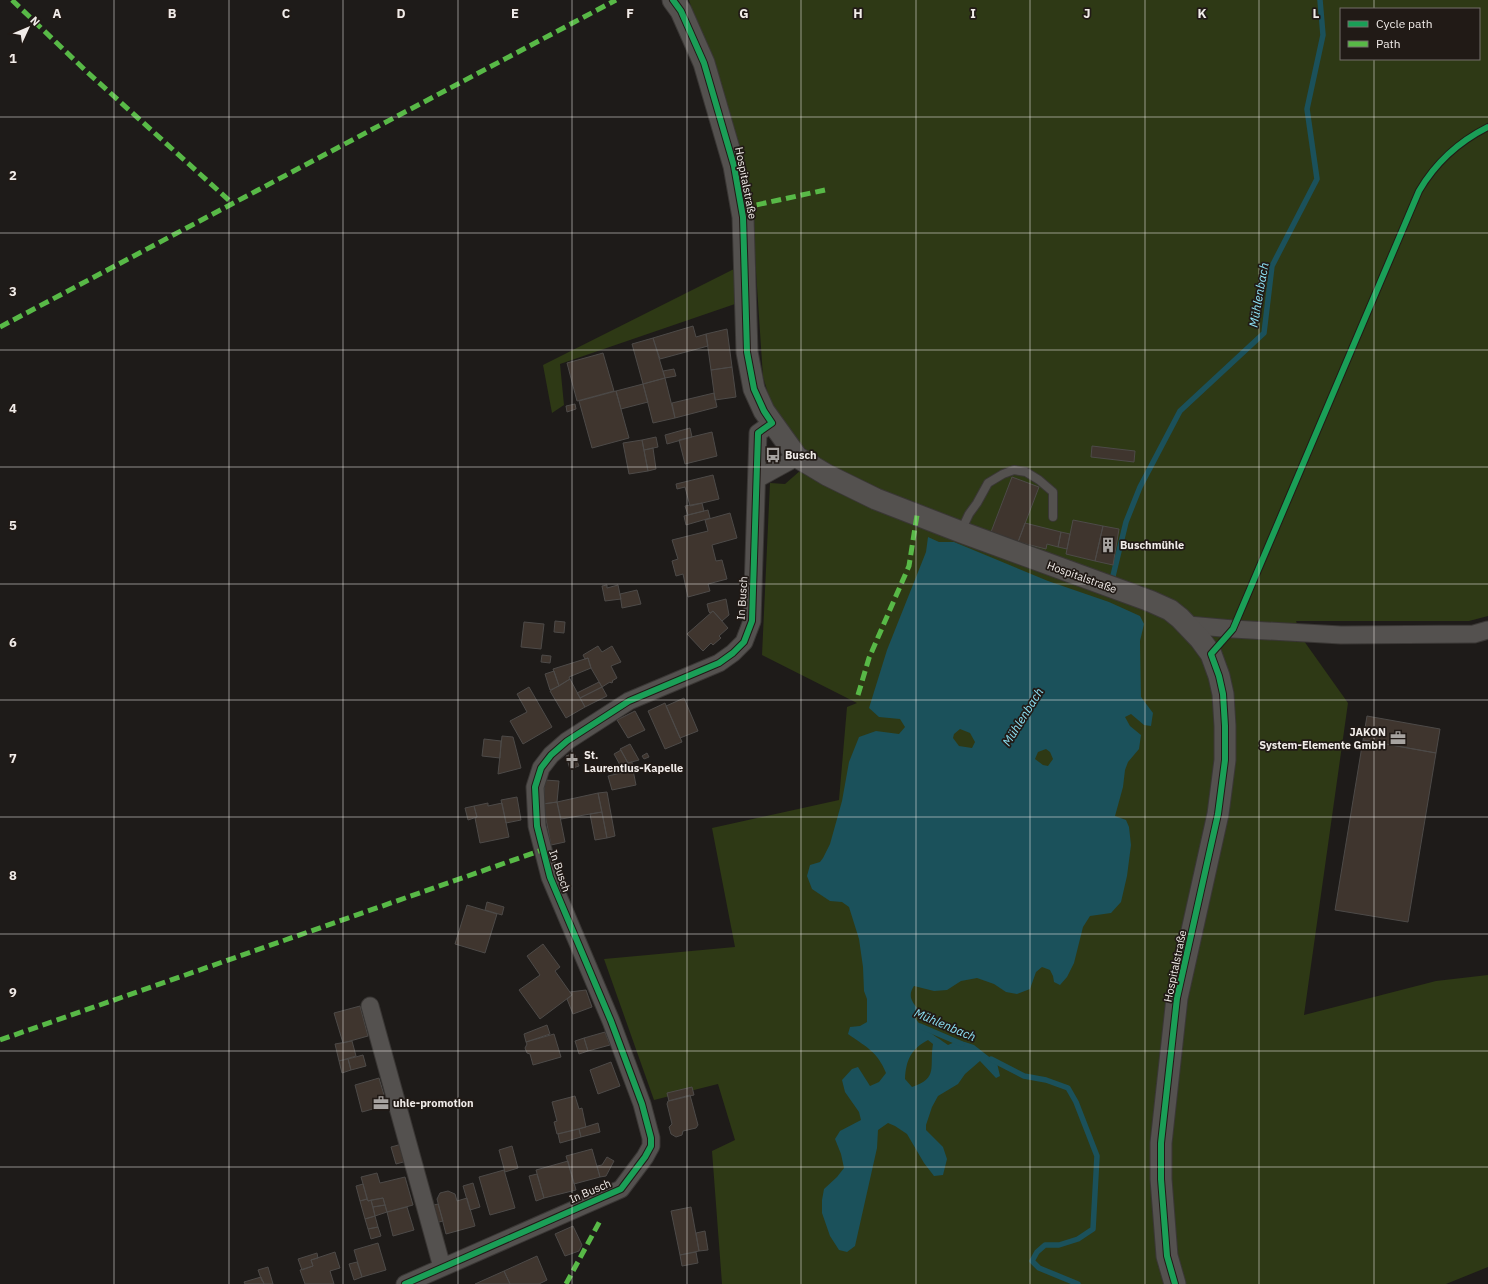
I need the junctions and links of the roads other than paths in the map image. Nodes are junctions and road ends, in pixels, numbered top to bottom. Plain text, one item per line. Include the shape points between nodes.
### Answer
1 (673, 0) edge
2 (772, 423) junction
3 (797, 457) junction
4 (757, 479) junction
5 (1053, 517) dead end
6 (961, 532) junction
7 (1188, 625) junction
8 (1488, 630) edge
9 (370, 1006) dead end
10 (442, 1267) junction
11 (405, 1284) edge
12 (1175, 1284) edge

1 - 2 street, Hospitalstraße via 681,11 704,63 734,166 743,217 747,352 754,390
2 - 3 street, Hospitalstraße
2 - 4 street, In Busch via 758,433
3 - 4 street
3 - 6 street, Hospitalstraße via 876,499
4 - 10 street, In Busch via 752,621 744,642 719,663 629,701 567,741 541,768 535,787 537,826 550,878 608,1014 642,1104 650,1146 645,1157 621,1189
5 - 6 lane via 1053,492 1026,472 1014,470 988,483 968,514
6 - 7 street, Hospitalstraße via 1150,601 1170,610
7 - 8 street via 1341,635 1474,634
7 - 12 street, Hospitalstraße via 1211,654 1223,694 1225,726 1218,814 1177,998 1162,1135 1160,1179 1166,1248
9 - 10 street
10 - 11 street, In Busch

